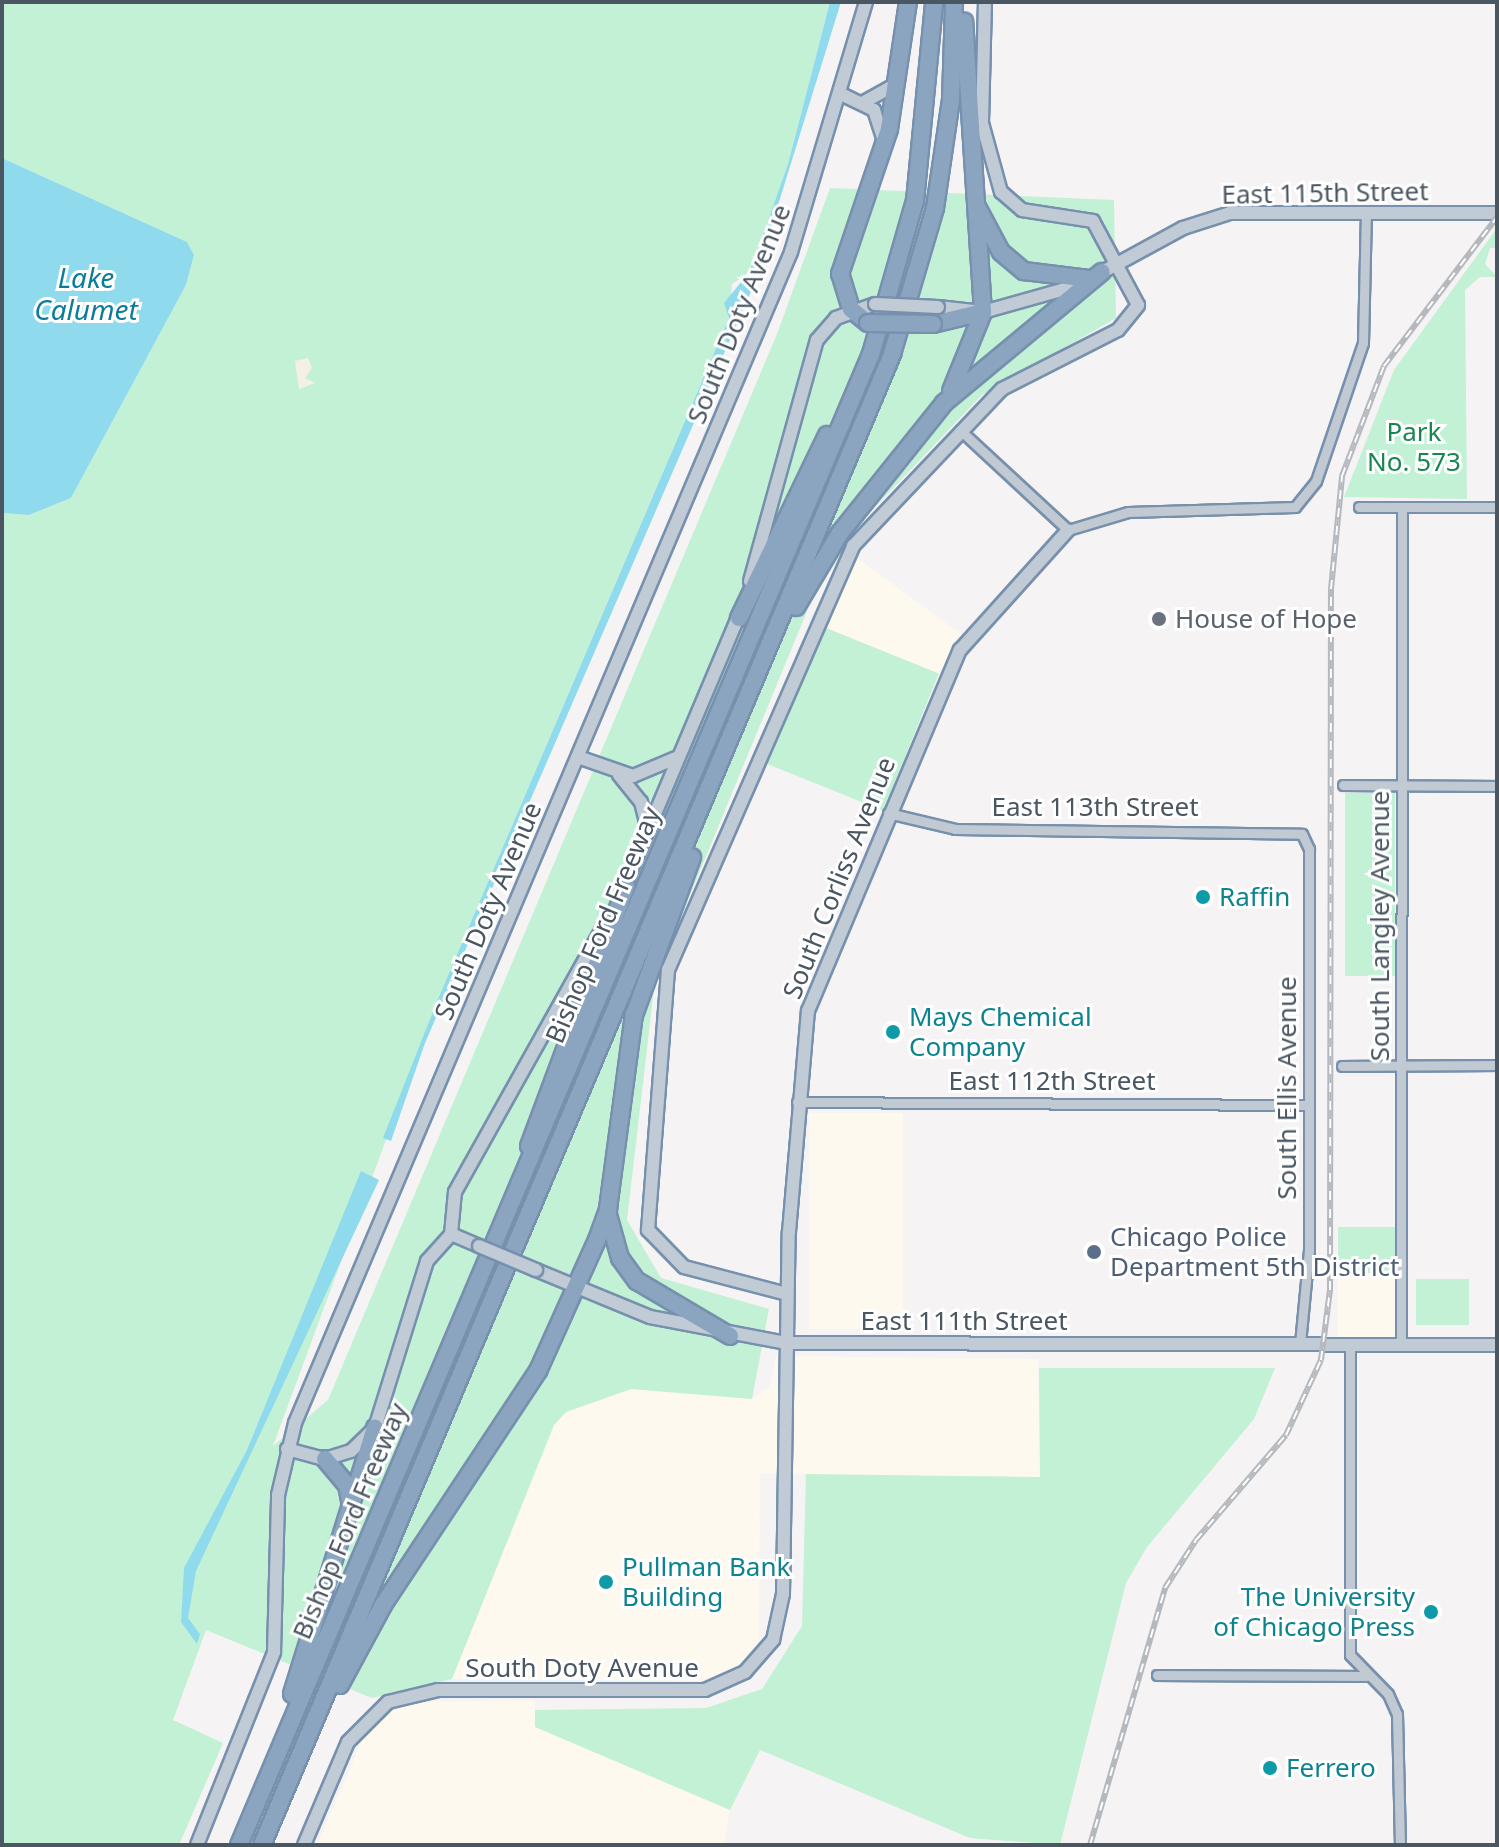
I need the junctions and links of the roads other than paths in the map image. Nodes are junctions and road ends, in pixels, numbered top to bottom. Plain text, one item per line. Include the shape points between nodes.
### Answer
1 (866, 2) edge
2 (908, 2) edge
3 (934, 2) edge
4 (954, 2) edge
5 (961, 2) edge
6 (985, 2) edge
7 (900, 77) junction
8 (841, 94) junction
9 (864, 102) junction
10 (885, 144) junction
11 (971, 191) junction
12 (1366, 212) junction
13 (1497, 213) edge
14 (1119, 262) junction
15 (1096, 276) junction
16 (851, 309) junction
17 (983, 312) junction
18 (856, 390) junction
19 (944, 403) junction
20 (960, 430) junction
21 (1359, 507) dead end
22 (1402, 507) junction
23 (1497, 507) edge
24 (1068, 530) junction
25 (739, 618) junction
26 (775, 633) junction
27 (679, 756) junction
28 (578, 757) junction
29 (619, 775) junction
30 (1343, 785) dead end
31 (1402, 786) junction
32 (1497, 786) edge
33 (705, 801) junction
34 (888, 813) junction
35 (648, 833) junction
36 (1302, 834) joint
37 (626, 886) junction
38 (1497, 1065) edge
39 (1342, 1066) dead end
40 (1402, 1066) junction
41 (797, 1102) junction
42 (1308, 1105) junction
43 (523, 1177) junction
44 (608, 1209) junction
45 (451, 1234) junction
46 (576, 1286) junction
47 (787, 1294) junction
48 (730, 1336) junction
49 (786, 1343) junction
50 (1300, 1344) junction
51 (1350, 1344) junction
52 (1401, 1344) junction
53 (1497, 1345) edge
54 (375, 1428) junction
55 (287, 1449) junction
56 (325, 1459) junction
57 (351, 1509) junction
58 (1157, 1675) dead end
59 (1366, 1676) junction
60 (318, 1715) junction
61 (271, 1769) junction
62 (197, 1845) edge
63 (239, 1845) edge
64 (262, 1845) edge
65 (304, 1845) edge
66 (1400, 1845) edge

1 - 8 street, South Doty Avenue
2 - 7 highway
3 - 18 highway, Bishop Ford Freeway via 915,201
4 - 26 highway, Bishop Ford Freeway via 946,140 919,271 878,389
5 - 11 highway
6 - 14 street via 982,123 1001,192 1022,210 1093,221
7 - 9 street via 889,94
7 - 10 highway
8 - 9 street
8 - 28 street, South Doty Avenue via 791,252
9 - 10 street
10 - 16 highway via 840,274
11 - 15 highway via 1011,262 1034,275
11 - 17 highway
12 - 13 street, East 115th Street
12 - 14 street, East 115th Street via 1215,216
12 - 24 street via 1363,343 1303,501 1276,513 1105,515
14 - 15 street, East 115th Street
14 - 20 street via 1138,305 1129,323 1016,378
15 - 17 street, East 115th Street
15 - 19 highway
16 - 17 street, bridge via 875,304
16 - 17 highway, bridge via 868,323 933,324
16 - 25 street via 825,328 809,360
17 - 19 highway
18 - 25 highway via 823,440
18 - 43 highway, Bishop Ford Freeway
19 - 26 highway via 840,533
20 - 24 street
20 - 47 street via 843,561 666,976 648,1230 684,1267
21 - 22 street
22 - 23 street
22 - 31 street, South Langley Avenue
24 - 34 street, South Corliss Avenue via 967,638
25 - 27 street
26 - 33 highway, Bishop Ford Freeway
27 - 29 street via 652,772
27 - 35 street
28 - 29 street
28 - 55 street, South Doty Avenue
29 - 35 street via 641,802
30 - 31 street
31 - 32 street
31 - 40 street, South Langley Avenue
33 - 44 highway via 694,851 634,1015
33 - 60 highway, Bishop Ford Freeway
34 - 36 street, East 113th Street via 955,829
34 - 41 street, South Corliss Avenue via 814,989
35 - 37 street
36 - 42 street, South Ellis Avenue via 1309,849
37 - 43 highway via 532,1126
37 - 45 street via 455,1192
38 - 40 street
39 - 40 street
40 - 52 street, South Langley Avenue
41 - 42 street, East 112th Street
41 - 47 street, South Corliss Avenue
42 - 50 street, South Ellis Avenue via 1309,1250
43 - 61 highway, Bishop Ford Freeway
44 - 46 highway
44 - 48 highway via 630,1274
45 - 46 street, East 111th Street, bridge
45 - 54 street via 427,1261
46 - 48 street, East 111th Street via 650,1317
46 - 60 highway via 538,1371
47 - 49 street, South Corliss Avenue
48 - 49 street, East 111th Street
49 - 50 street, East 111th Street
49 - 65 street, South Doty Avenue via 783,1604 757,1661 705,1690 438,1690 399,1697 355,1731
50 - 51 street, East 111th Street
51 - 52 street, East 111th Street
51 - 59 street via 1349,1650
52 - 53 street, East 111th Street
54 - 56 street via 351,1451
54 - 57 highway
55 - 56 street
55 - 62 street, South Doty Avenue via 278,1495 274,1652
56 - 57 highway via 347,1485
57 - 61 highway
58 - 59 street
59 - 66 street via 1388,1694 1397,1714
60 - 64 highway, Bishop Ford Freeway
61 - 63 highway, Bishop Ford Freeway

